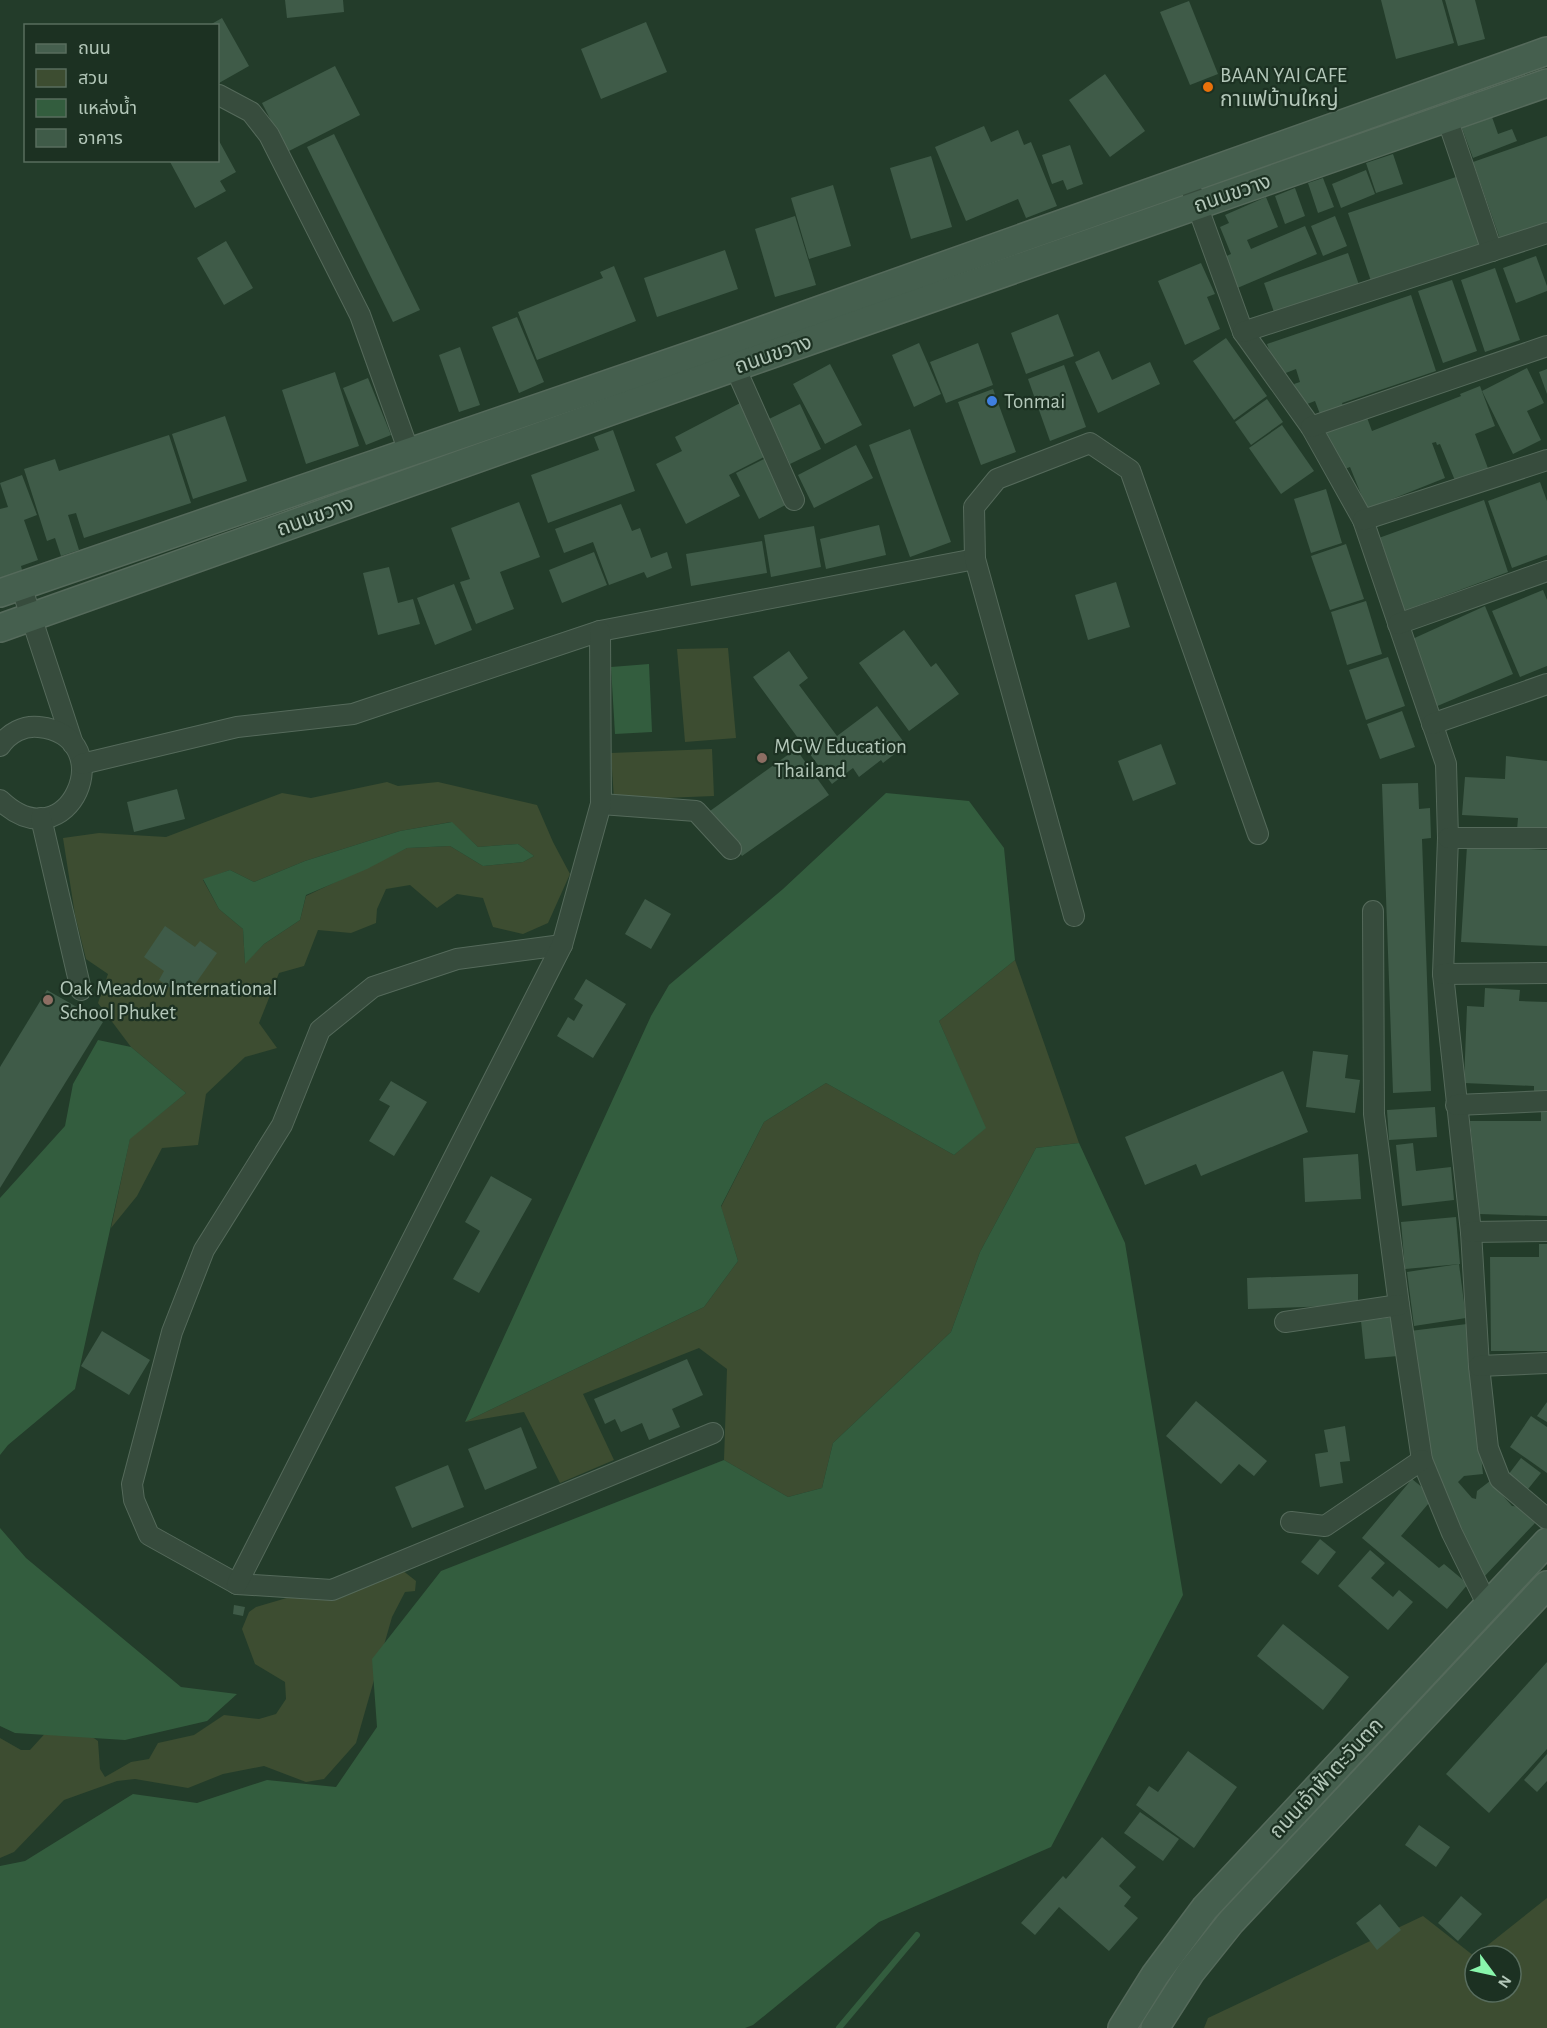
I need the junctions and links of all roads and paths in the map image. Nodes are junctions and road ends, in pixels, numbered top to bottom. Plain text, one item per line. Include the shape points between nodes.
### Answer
1 (1547, 51) edge
2 (1547, 82) edge
3 (219, 95) dead end
4 (1447, 117) junction
5 (1188, 180) junction
6 (1197, 205) junction
7 (1547, 232) edge
8 (1492, 251) junction
9 (1243, 332) junction
10 (1547, 346) edge
11 (735, 367) junction
12 (494, 423) junction
13 (1311, 427) junction
14 (501, 450) junction
15 (409, 452) junction
16 (1547, 460) edge
17 (794, 500) dead end
18 (1363, 520) junction
19 (975, 559) junction
20 (1547, 571) edge
21 (10, 590) edge
22 (31, 617) junction
23 (1398, 624) junction
24 (0, 628) edge
25 (600, 631) junction
26 (1547, 684) edge
27 (1432, 724) junction
28 (73, 744) junction
29 (0, 746) edge
30 (82, 764) junction
31 (0, 800) edge
32 (601, 804) junction
33 (41, 818) junction
34 (1258, 834) dead end
35 (1448, 838) junction
36 (1547, 838) edge
37 (731, 849) dead end
38 (1373, 911) dead end
39 (1074, 916) dead end
40 (562, 945) junction
41 (1547, 973) edge
42 (1443, 974) junction
43 (81, 990) dead end
44 (1547, 1101) edge
45 (1456, 1105) junction
46 (1547, 1231) edge
47 (1471, 1232) junction
48 (1399, 1305) junction
49 (1285, 1322) dead end
50 (1547, 1363) edge
51 (1479, 1366) junction
52 (712, 1433) dead end
53 (1422, 1460) junction
54 (1547, 1519) edge
55 (1291, 1522) dead end
56 (1547, 1542) edge
57 (237, 1584) junction
58 (1547, 1586) edge
59 (1488, 1606) junction
60 (1122, 2028) edge
61 (1155, 2028) edge

1 - 5 main road, ถนนขวาง
2 - 4 main road, ถนนขวาง
3 - 15 street via 251,112 269,135 360,315
4 - 6 main road, ถนนขวาง
4 - 8 street
5 - 6 street
5 - 12 main road, ถนนขวาง
6 - 9 street
6 - 11 main road, ถนนขวาง
7 - 8 street
8 - 9 street
9 - 13 street
10 - 13 street
11 - 14 main road, ถนนขวาง
11 - 17 street
12 - 14 main road
12 - 15 main road, ถนนขวาง
13 - 18 street
14 - 22 main road, ถนนขวาง
15 - 21 main road, ถนนขวาง
16 - 18 street
18 - 23 street
19 - 25 street
19 - 34 street via 974,507 997,479 1090,443 1130,470
19 - 39 street
20 - 23 street
21 - 22 street
22 - 24 main road, ถนนขวาง
22 - 28 street
23 - 27 street
25 - 30 street via 353,714 237,727
25 - 32 street
26 - 27 street
27 - 35 street via 1446,764
28 - 29 street via 51,728 33,726 18,730
28 - 30 street
30 - 33 street via 79,791 70,804
31 - 33 street via 12,812 26,818
32 - 37 street via 696,811
32 - 40 street
33 - 43 street
35 - 36 street
35 - 42 street
38 - 48 street via 1374,1114
40 - 57 street
40 - 57 street via 457,959 373,987 320,1030 282,1125 204,1250 172,1332 132,1484 134,1500 149,1535
41 - 42 street
42 - 45 street
44 - 45 street
45 - 47 street
46 - 47 street
47 - 51 street
48 - 49 street
48 - 53 street
50 - 51 street
51 - 54 street via 1493,1464 1500,1479
52 - 57 street via 332,1590
53 - 55 street via 1325,1526
53 - 59 street
56 - 59 main road, ถนนเจ้าฟ้าตะวันตก
58 - 61 main road, ถนนเจ้าฟ้าตะวันตก via 1231,1922 1191,1972
59 - 60 main road, ถนนเจ้าฟ้าตะวันตก via 1205,1908 1155,1975

